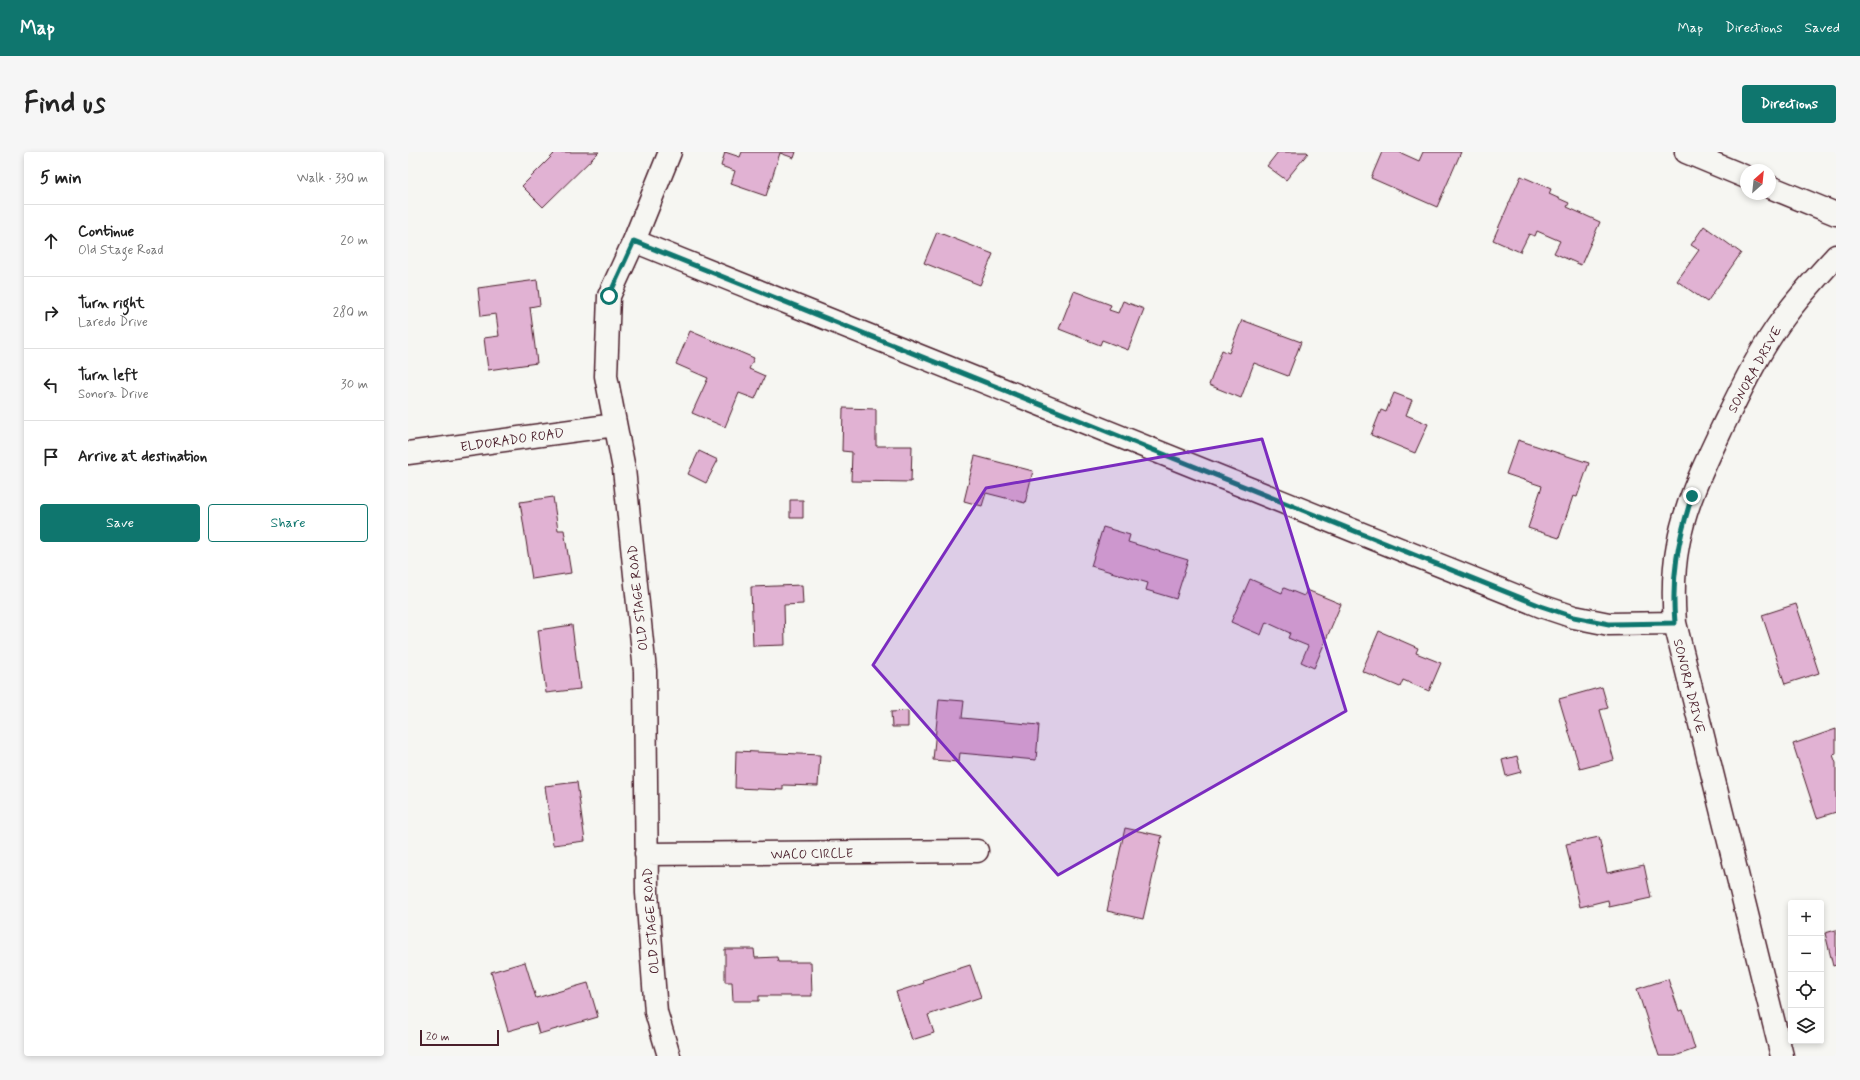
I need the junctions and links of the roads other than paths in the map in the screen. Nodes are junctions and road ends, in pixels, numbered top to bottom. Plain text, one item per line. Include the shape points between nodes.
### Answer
1 (670, 152) edge
2 (1686, 152) edge
3 (1740, 174) edge
4 (1776, 189) edge
5 (1836, 214) edge
6 (634, 241) junction
7 (1836, 256) edge
8 (615, 425) junction
9 (408, 453) edge
10 (1675, 623) junction
11 (977, 851) dead end
12 (646, 854) junction
13 (668, 1056) edge
14 (1782, 1056) edge

1 - 6 street, OLD STAGE ROAD
2 - 3 street
4 - 5 street
6 - 8 street, OLD STAGE ROAD via 609,296 606,376
6 - 10 street via 1541,606 1574,617 1609,624
7 - 10 street, SONORA DRIVE via 1785,316 1761,352 1703,468 1678,544 1673,596
8 - 9 street, ELDORADO ROAD
8 - 12 street, OLD STAGE ROAD via 624,469 645,671
10 - 14 street, SONORA DRIVE
11 - 12 street, WACO CIRCLE
12 - 13 street, OLD STAGE ROAD via 656,1012

